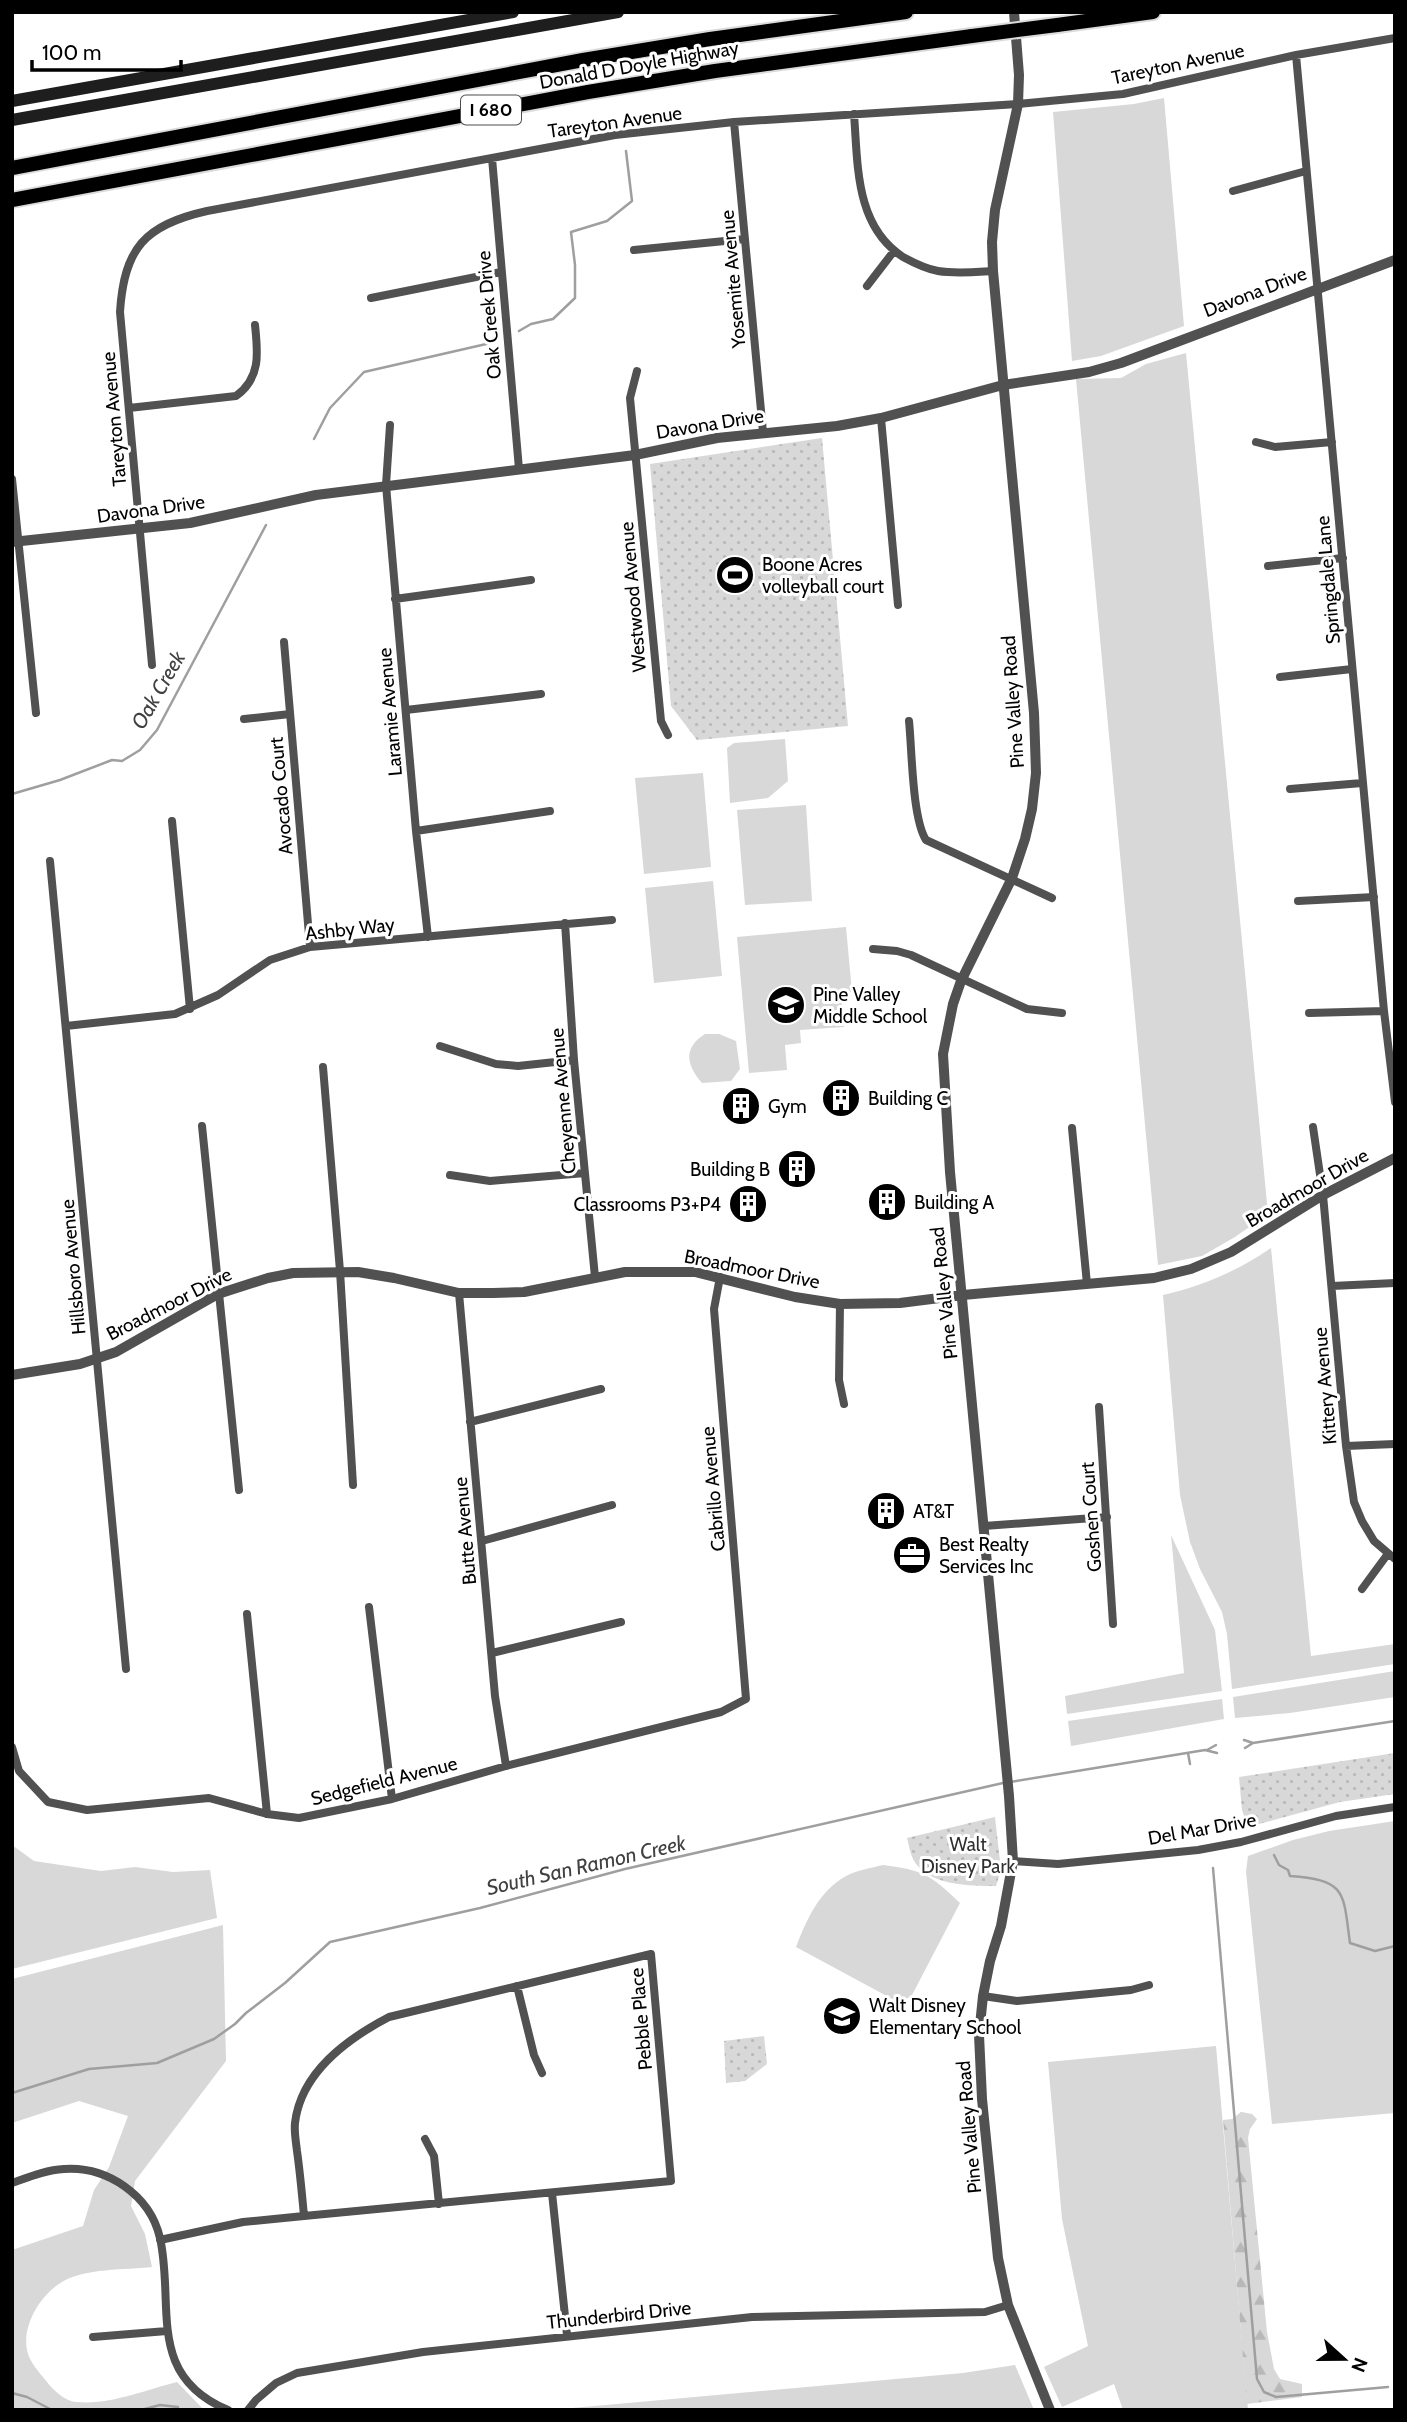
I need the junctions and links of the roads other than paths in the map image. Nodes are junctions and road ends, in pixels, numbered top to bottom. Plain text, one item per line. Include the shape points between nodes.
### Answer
1 (513, 12) edge
2 (618, 12) edge
3 (906, 12) edge
4 (1014, 12) edge
5 (1153, 12) edge
6 (1395, 38) edge
7 (1296, 55) junction
8 (64, 93) junction
9 (12, 101) edge
10 (1018, 104) junction
11 (66, 110) junction
12 (854, 114) junction
13 (12, 120) edge
14 (734, 122) junction
15 (492, 158) junction
16 (12, 167) edge
17 (1306, 171) junction
18 (1233, 191) dead end
19 (12, 200) edge
20 (745, 239) junction
21 (634, 250) dead end
22 (894, 251) junction
23 (1395, 260) edge
24 (993, 271) junction
25 (501, 272) junction
26 (867, 286) dead end
27 (1318, 287) junction
28 (371, 298) dead end
29 (255, 325) dead end
30 (637, 371) dead end
31 (1003, 385) junction
32 (129, 408) junction
33 (881, 418) junction
34 (390, 425) dead end
35 (763, 432) junction
36 (1256, 442) dead end
37 (1332, 442) junction
38 (635, 455) junction
39 (519, 468) junction
40 (12, 479) edge
41 (386, 485) junction
42 (141, 530) junction
43 (15, 541) edge
44 (1343, 558) junction
45 (1268, 566) dead end
46 (531, 580) dead end
47 (395, 599) junction
48 (898, 605) dead end
49 (284, 642) dead end
50 (152, 665) dead end
51 (1352, 669) junction
52 (1280, 677) dead end
53 (541, 694) dead end
54 (406, 710) junction
55 (36, 713) dead end
56 (290, 714) junction
57 (244, 719) dead end
58 (909, 721) dead end
59 (668, 735) dead end
60 (1362, 783) junction
61 (1290, 789) dead end
62 (550, 811) dead end
63 (172, 821) dead end
64 (416, 831) junction
65 (50, 861) dead end
66 (1012, 878) junction
67 (1374, 897) junction
68 (1052, 898) dead end
69 (1298, 901) dead end
70 (612, 920) dead end
71 (565, 923) junction
72 (428, 937) junction
73 (310, 947) junction
74 (873, 949) dead end
75 (961, 981) junction
76 (190, 1009) junction
77 (1384, 1011) junction
78 (1062, 1013) dead end
79 (1308, 1013) dead end
80 (66, 1027) junction
81 (440, 1046) dead end
82 (574, 1060) junction
83 (323, 1067) dead end
84 (1395, 1102) edge
85 (202, 1126) dead end
86 (1313, 1127) dead end
87 (1072, 1128) dead end
88 (1395, 1158) edge
89 (585, 1173) junction
90 (450, 1175) dead end
91 (1323, 1195) junction
92 (340, 1271) junction
93 (595, 1277) junction
94 (720, 1277) junction
95 (1395, 1283) edge
96 (1087, 1284) junction
97 (1332, 1286) junction
98 (459, 1293) junction
99 (218, 1294) junction
100 (963, 1295) junction
101 (841, 1304) junction
102 (97, 1358) junction
103 (12, 1375) edge
104 (601, 1389) dead end
105 (844, 1404) dead end
106 (1099, 1407) dead end
107 (470, 1422) junction
108 (1395, 1444) edge
109 (1346, 1446) junction
110 (353, 1485) dead end
111 (239, 1490) dead end
112 (612, 1504) dead end
113 (1107, 1517) junction
114 (984, 1526) junction
115 (482, 1541) junction
116 (1391, 1557) edge
117 (1362, 1589) dead end
118 (369, 1607) dead end
119 (247, 1614) dead end
120 (621, 1622) dead end
121 (1113, 1624) dead end
122 (492, 1653) junction
123 (126, 1669) dead end
124 (746, 1699) joint
125 (12, 1747) edge
126 (506, 1766) junction
127 (392, 1799) junction
128 (1395, 1807) edge
129 (267, 1814) junction
130 (1013, 1861) junction
131 (1149, 1985) dead end
132 (517, 1986) junction
133 (983, 1996) junction
134 (542, 2073) dead end
135 (425, 2139) dead end
136 (12, 2183) edge
137 (552, 2193) junction
138 (439, 2204) junction
139 (304, 2216) junction
140 (160, 2240) junction
141 (1008, 2305) junction
142 (167, 2331) junction
143 (567, 2335) junction
144 (93, 2337) dead end
145 (228, 2410) edge
146 (248, 2410) edge
147 (1050, 2410) edge

1 - 8 main road
2 - 11 main road
3 - 16 highway, Donald D Doyle Highway / I 680 via 583,60
4 - 10 street, Pine Valley Road
5 - 19 highway, Donald D Doyle Highway / I 680, bridge via 715,71
6 - 7 street, Tareyton Avenue
7 - 10 street, Tareyton Avenue via 1123,94
7 - 17 street, Springdale Lane
8 - 9 main road
8 - 11 main road
10 - 12 street, Tareyton Avenue
10 - 24 street, Pine Valley Road via 995,210
11 - 13 main road
12 - 14 street, Tareyton Avenue
12 - 22 street via 860,188 867,212
14 - 15 street, Tareyton Avenue via 615,135
14 - 20 street, Yosemite Avenue
15 - 25 street, Oak Creek Drive
15 - 32 street, Tareyton Avenue via 207,211 166,223 145,239 130,260 122,284 120,312
17 - 18 street
17 - 27 street, Springdale Lane
20 - 21 street
20 - 35 street, Yosemite Avenue
22 - 24 street via 937,271
22 - 26 street
23 - 27 street, Davona Drive
24 - 31 street, Pine Valley Road
25 - 28 street
25 - 39 street, Oak Creek Drive
27 - 31 street, Davona Drive via 1121,363
27 - 37 street, Springdale Lane
29 - 32 street via 256,370 247,388 236,396
30 - 38 street, Westwood Avenue via 630,398
31 - 33 street, Davona Drive
31 - 66 street, Pine Valley Road via 1036,774 1032,809
32 - 42 street, Tareyton Avenue
33 - 35 street, Davona Drive
33 - 48 street
34 - 41 street, Laramie Avenue
35 - 38 street, Davona Drive
36 - 37 street via 1275,447
37 - 44 street, Springdale Lane
38 - 39 street, Davona Drive
38 - 59 street, Westwood Avenue via 661,721
39 - 41 street, Davona Drive
40 - 43 street
41 - 42 street, Davona Drive
41 - 47 street, Laramie Avenue
42 - 43 street, Davona Drive
42 - 50 street, Tareyton Avenue
43 - 55 street
44 - 45 street
44 - 51 street, Springdale Lane
46 - 47 street
47 - 54 street, Laramie Avenue
49 - 56 street, Avocado Court
51 - 52 street
51 - 60 street, Springdale Lane
53 - 54 street
54 - 64 street, Laramie Avenue
56 - 57 street
56 - 73 street, Avocado Court
58 - 66 street via 926,839
60 - 61 street
60 - 67 street, Springdale Lane
62 - 64 street
63 - 76 street
64 - 72 street, Laramie Avenue
65 - 80 street, Hillsboro Avenue
66 - 68 street
66 - 75 street, Pine Valley Road
67 - 69 street
67 - 77 street, Springdale Lane
70 - 71 street, Ashby Way
71 - 72 street, Ashby Way
71 - 82 street, Cheyenne Avenue
72 - 73 street, Ashby Way
73 - 76 street, Ashby Way via 270,960
74 - 75 street via 904,953
75 - 78 street via 1027,1009
75 - 100 street, Pine Valley Road via 943,1054
76 - 80 street, Ashby Way
77 - 79 street
77 - 84 street, Springdale Lane
80 - 102 street, Hillsboro Avenue
81 - 82 street via 496,1064
82 - 89 street, Cheyenne Avenue
83 - 92 street
85 - 99 street
86 - 91 street, Kittery Avenue
87 - 96 street
88 - 91 street, Broadmoor Drive
89 - 90 street via 490,1181
89 - 93 street, Cheyenne Avenue
91 - 96 street, Broadmoor Drive via 1231,1252 1191,1269 1154,1278
91 - 97 street, Kittery Avenue
92 - 98 street, Broadmoor Drive
92 - 99 street, Broadmoor Drive via 293,1273
92 - 110 street
93 - 94 street, Broadmoor Drive via 664,1271
93 - 98 street, Broadmoor Drive via 524,1292
94 - 101 street, Broadmoor Drive
94 - 124 street, Cabrillo Avenue via 714,1309
95 - 97 street
96 - 100 street, Broadmoor Drive
97 - 109 street, Kittery Avenue
98 - 107 street, Butte Avenue
99 - 102 street, Broadmoor Drive
99 - 111 street
100 - 101 street, Broadmoor Drive
100 - 114 street, Pine Valley Road
101 - 105 street via 839,1380
102 - 103 street, Broadmoor Drive
102 - 123 street, Hillsboro Avenue
104 - 107 street
106 - 113 street, Goshen Court
107 - 115 street, Butte Avenue
108 - 109 street
109 - 116 street, Kittery Avenue via 1354,1502 1374,1541
112 - 115 street
113 - 114 street
113 - 121 street, Goshen Court
114 - 130 street, Pine Valley Road
115 - 122 street, Butte Avenue
116 - 117 street
118 - 127 street
119 - 129 street
120 - 122 street
122 - 126 street, Butte Avenue
124 - 126 street, Sedgefield Avenue via 721,1712
125 - 129 street, Sedgefield Avenue via 19,1771 48,1802 87,1810 209,1798
126 - 127 street, Sedgefield Avenue
127 - 129 street, Sedgefield Avenue via 299,1818
128 - 130 street, Del Mar Drive via 1336,1815 1198,1850 1058,1864
130 - 133 street, Pine Valley Road
131 - 133 street via 1017,2001
132 - 134 street
132 - 137 street, Pebble Place via 651,1954 671,2181
132 - 139 street, Pebble Place via 389,2017 363,2031 315,2073 294,2125
133 - 141 street, Pine Valley Road via 979,2035 982,2099 998,2258
135 - 138 street via 434,2157
136 - 140 street via 62,2169 98,2173 140,2198
137 - 138 street, Pebble Place
137 - 143 street
138 - 139 street, Pebble Place
139 - 140 street, Pebble Place via 243,2222
140 - 142 street
141 - 143 street, Thunderbird Drive via 985,2312 752,2317
141 - 147 street, Pine Valley Road
142 - 144 street
142 - 145 street via 176,2361 195,2391
143 - 146 street, Thunderbird Drive via 297,2373 276,2383

